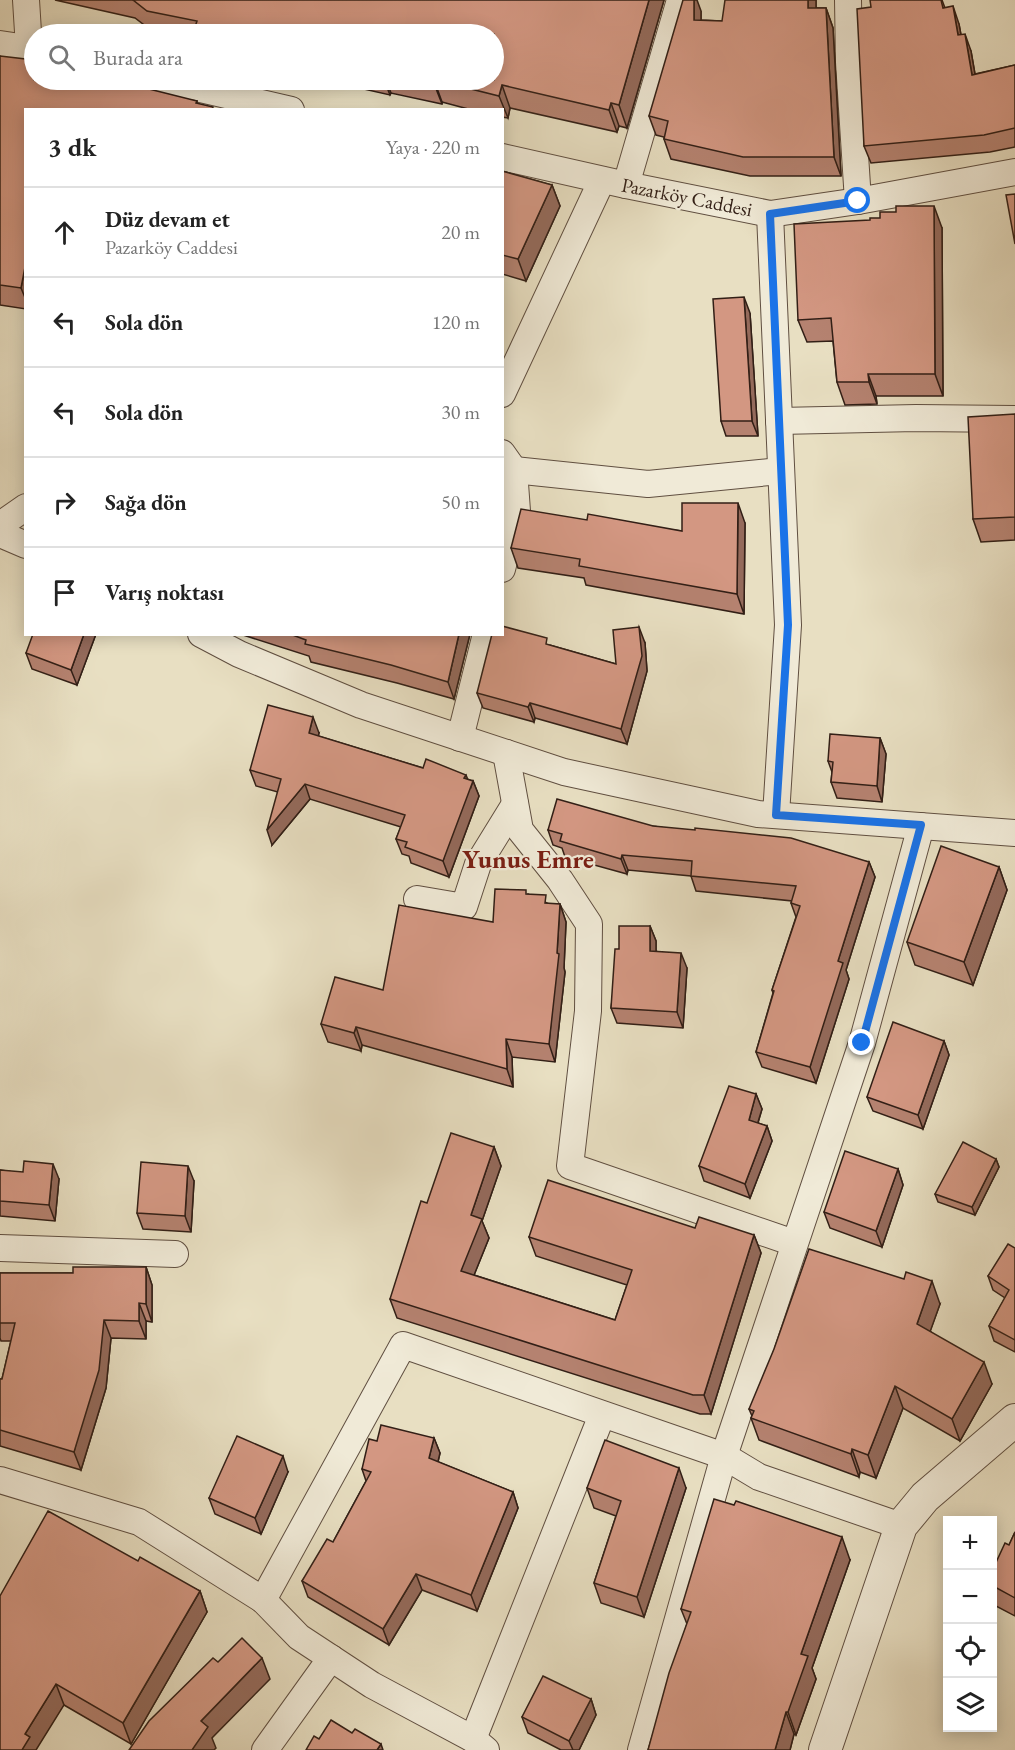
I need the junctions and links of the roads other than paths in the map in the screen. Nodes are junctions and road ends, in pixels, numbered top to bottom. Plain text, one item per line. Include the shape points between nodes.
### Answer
1 (26, 0) edge
2 (680, 0) edge
3 (848, 0) edge
4 (29, 24) edge
5 (0, 44) edge
6 (24, 48) edge
7 (189, 90) edge
8 (221, 102) edge
9 (274, 108) edge
10 (504, 157) edge
11 (1015, 172) edge
12 (614, 183) junction
13 (858, 201) junction
14 (770, 214) junction
15 (504, 390) edge
16 (1015, 419) edge
17 (779, 421) junction
18 (508, 461) edge
19 (780, 471) junction
20 (24, 508) edge
21 (0, 525) edge
22 (0, 534) edge
23 (24, 544) edge
24 (504, 561) edge
25 (205, 636) edge
26 (486, 636) edge
27 (460, 738) junction
28 (506, 753) junction
29 (515, 804) junction
30 (776, 815) junction
31 (921, 825) junction
32 (1015, 833) edge
33 (417, 899) dead end
34 (794, 1243) junction
35 (0, 1248) edge
36 (175, 1254) dead end
37 (602, 1415) junction
38 (1015, 1420) edge
39 (724, 1456) junction
40 (3, 1488) edge
41 (901, 1526) junction
42 (263, 1600) junction
43 (331, 1658) junction
44 (480, 1745) edge
45 (265, 1750) edge
46 (641, 1750) edge
47 (825, 1750) edge

1 - 4 street
2 - 12 street
3 - 13 street
5 - 6 street
7 - 8 street
8 - 9 street
10 - 12 street, Pazarköy Caddesi
11 - 13 street, Pazarköy Caddesi
12 - 14 street, Pazarköy Caddesi
12 - 15 street
13 - 14 street, Pazarköy Caddesi
14 - 17 street
16 - 17 street
17 - 19 street
18 - 19 street via 648,484
18 - 24 street via 517,511
19 - 30 street via 788,625
20 - 21 street
22 - 23 street
25 - 27 street via 360,705
26 - 27 street
27 - 28 street
28 - 29 street
28 - 30 street via 564,772
29 - 33 street via 478,864 464,908
29 - 34 street via 520,830 589,924 588,1011 570,1166
30 - 31 street
31 - 32 street
31 - 34 street via 862,1043
34 - 39 street
35 - 36 street
37 - 39 street
37 - 42 street via 403,1345
37 - 44 street
38 - 41 street via 925,1497
39 - 41 street via 759,1477
39 - 46 street
40 - 42 street via 139,1522
41 - 47 street
42 - 43 street via 299,1637
43 - 44 street
43 - 45 street

